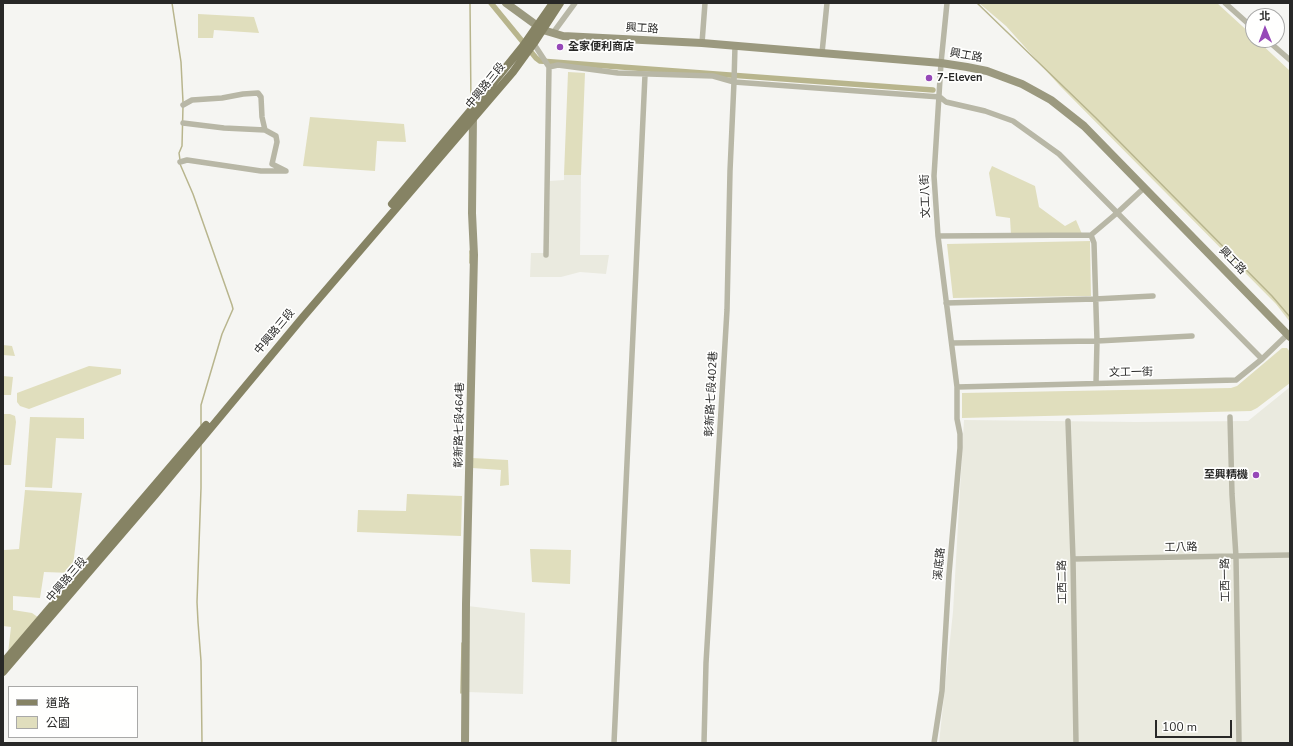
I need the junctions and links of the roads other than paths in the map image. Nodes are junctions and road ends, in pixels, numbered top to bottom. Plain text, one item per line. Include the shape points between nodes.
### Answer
1 (506, 3) edge
2 (553, 3) edge
3 (560, 3) edge
4 (575, 3) edge
5 (705, 3) edge
6 (827, 3) edge
7 (947, 3) edge
8 (1225, 3) edge
9 (1245, 21) edge
10 (540, 28) junction
11 (553, 33) junction
12 (534, 43) junction
13 (702, 43) junction
14 (735, 46) junction
15 (1276, 48) edge
16 (822, 53) junction
17 (1290, 60) edge
18 (941, 63) junction
19 (549, 65) junction
20 (645, 75) junction
21 (734, 82) junction
22 (940, 97) junction
23 (183, 105) dead end
24 (473, 108) junction
25 (473, 120) junction
26 (183, 123) dead end
27 (265, 130) junction
28 (180, 162) dead end
29 (1144, 188) junction
30 (1117, 214) junction
31 (1092, 235) junction
32 (938, 236) junction
33 (546, 255) dead end
34 (1153, 296) dead end
35 (1095, 299) junction
36 (946, 303) junction
37 (1289, 335) edge
38 (1192, 336) dead end
39 (1097, 341) junction
40 (952, 343) junction
41 (1262, 359) junction
42 (1096, 383) junction
43 (957, 386) junction
44 (1230, 417) dead end
45 (1068, 421) dead end
46 (1290, 555) edge
47 (1236, 557) junction
48 (1073, 559) junction
49 (3, 663) edge
50 (3, 672) edge
51 (465, 743) edge
52 (614, 743) edge
53 (704, 743) edge
54 (934, 743) edge
55 (1076, 743) edge
56 (1239, 743) edge

1 - 10 street, 興工路
2 - 10 main road, 中興路三段
3 - 10 main road, 中興路三段
4 - 11 street
5 - 13 street
6 - 16 street
7 - 18 street, 文工八街
8 - 9 street
10 - 11 street, 興工路
10 - 12 main road, 中興路三段
11 - 13 street, 興工路 via 576,37
12 - 19 street
12 - 24 main road, 中興路三段
12 - 25 main road, 中興路三段
13 - 14 street, 興工路
14 - 16 street, 興工路
14 - 21 street, 彰新路七段402巷
15 - 17 street
16 - 18 street, 興工路
18 - 22 street, 文工八街
18 - 29 street, 興工路 via 987,71 1022,84 1051,100 1084,126
19 - 20 street
19 - 33 street
20 - 21 street via 713,76
20 - 52 street
21 - 22 street
21 - 53 street, 彰新路七段402巷 via 727,310 706,663
22 - 30 street via 946,102 1013,120 1059,154
22 - 32 street, 文工八街 via 934,176
23 - 27 street via 192,100 258,93 261,97
24 - 25 street, 彰新路七段464巷
24 - 49 main road, 中興路三段
25 - 50 main road, 中興路三段 via 302,317 156,495
25 - 51 street, 彰新路七段464巷 via 474,255
26 - 27 street
27 - 28 street via 276,136 272,164 286,171 192,160
29 - 30 street
29 - 37 street, 興工路
30 - 31 street
30 - 41 street
31 - 32 street
31 - 35 street
32 - 36 street, 文工八街
34 - 35 street
35 - 36 street
35 - 39 street
36 - 40 street, 文工八街
37 - 41 street, 文工一街
38 - 39 street
39 - 40 street
39 - 42 street
40 - 43 street, 文工八街
41 - 42 street, 文工一街 via 1236,380
42 - 43 street, 文工一街
43 - 54 street, 溪底路 via 960,448 942,692
44 - 47 street, 工西一路
45 - 48 street, 工西二路
46 - 47 street, 工八路
47 - 48 street, 工八路
47 - 56 street, 工西一路
48 - 55 street, 工西二路

